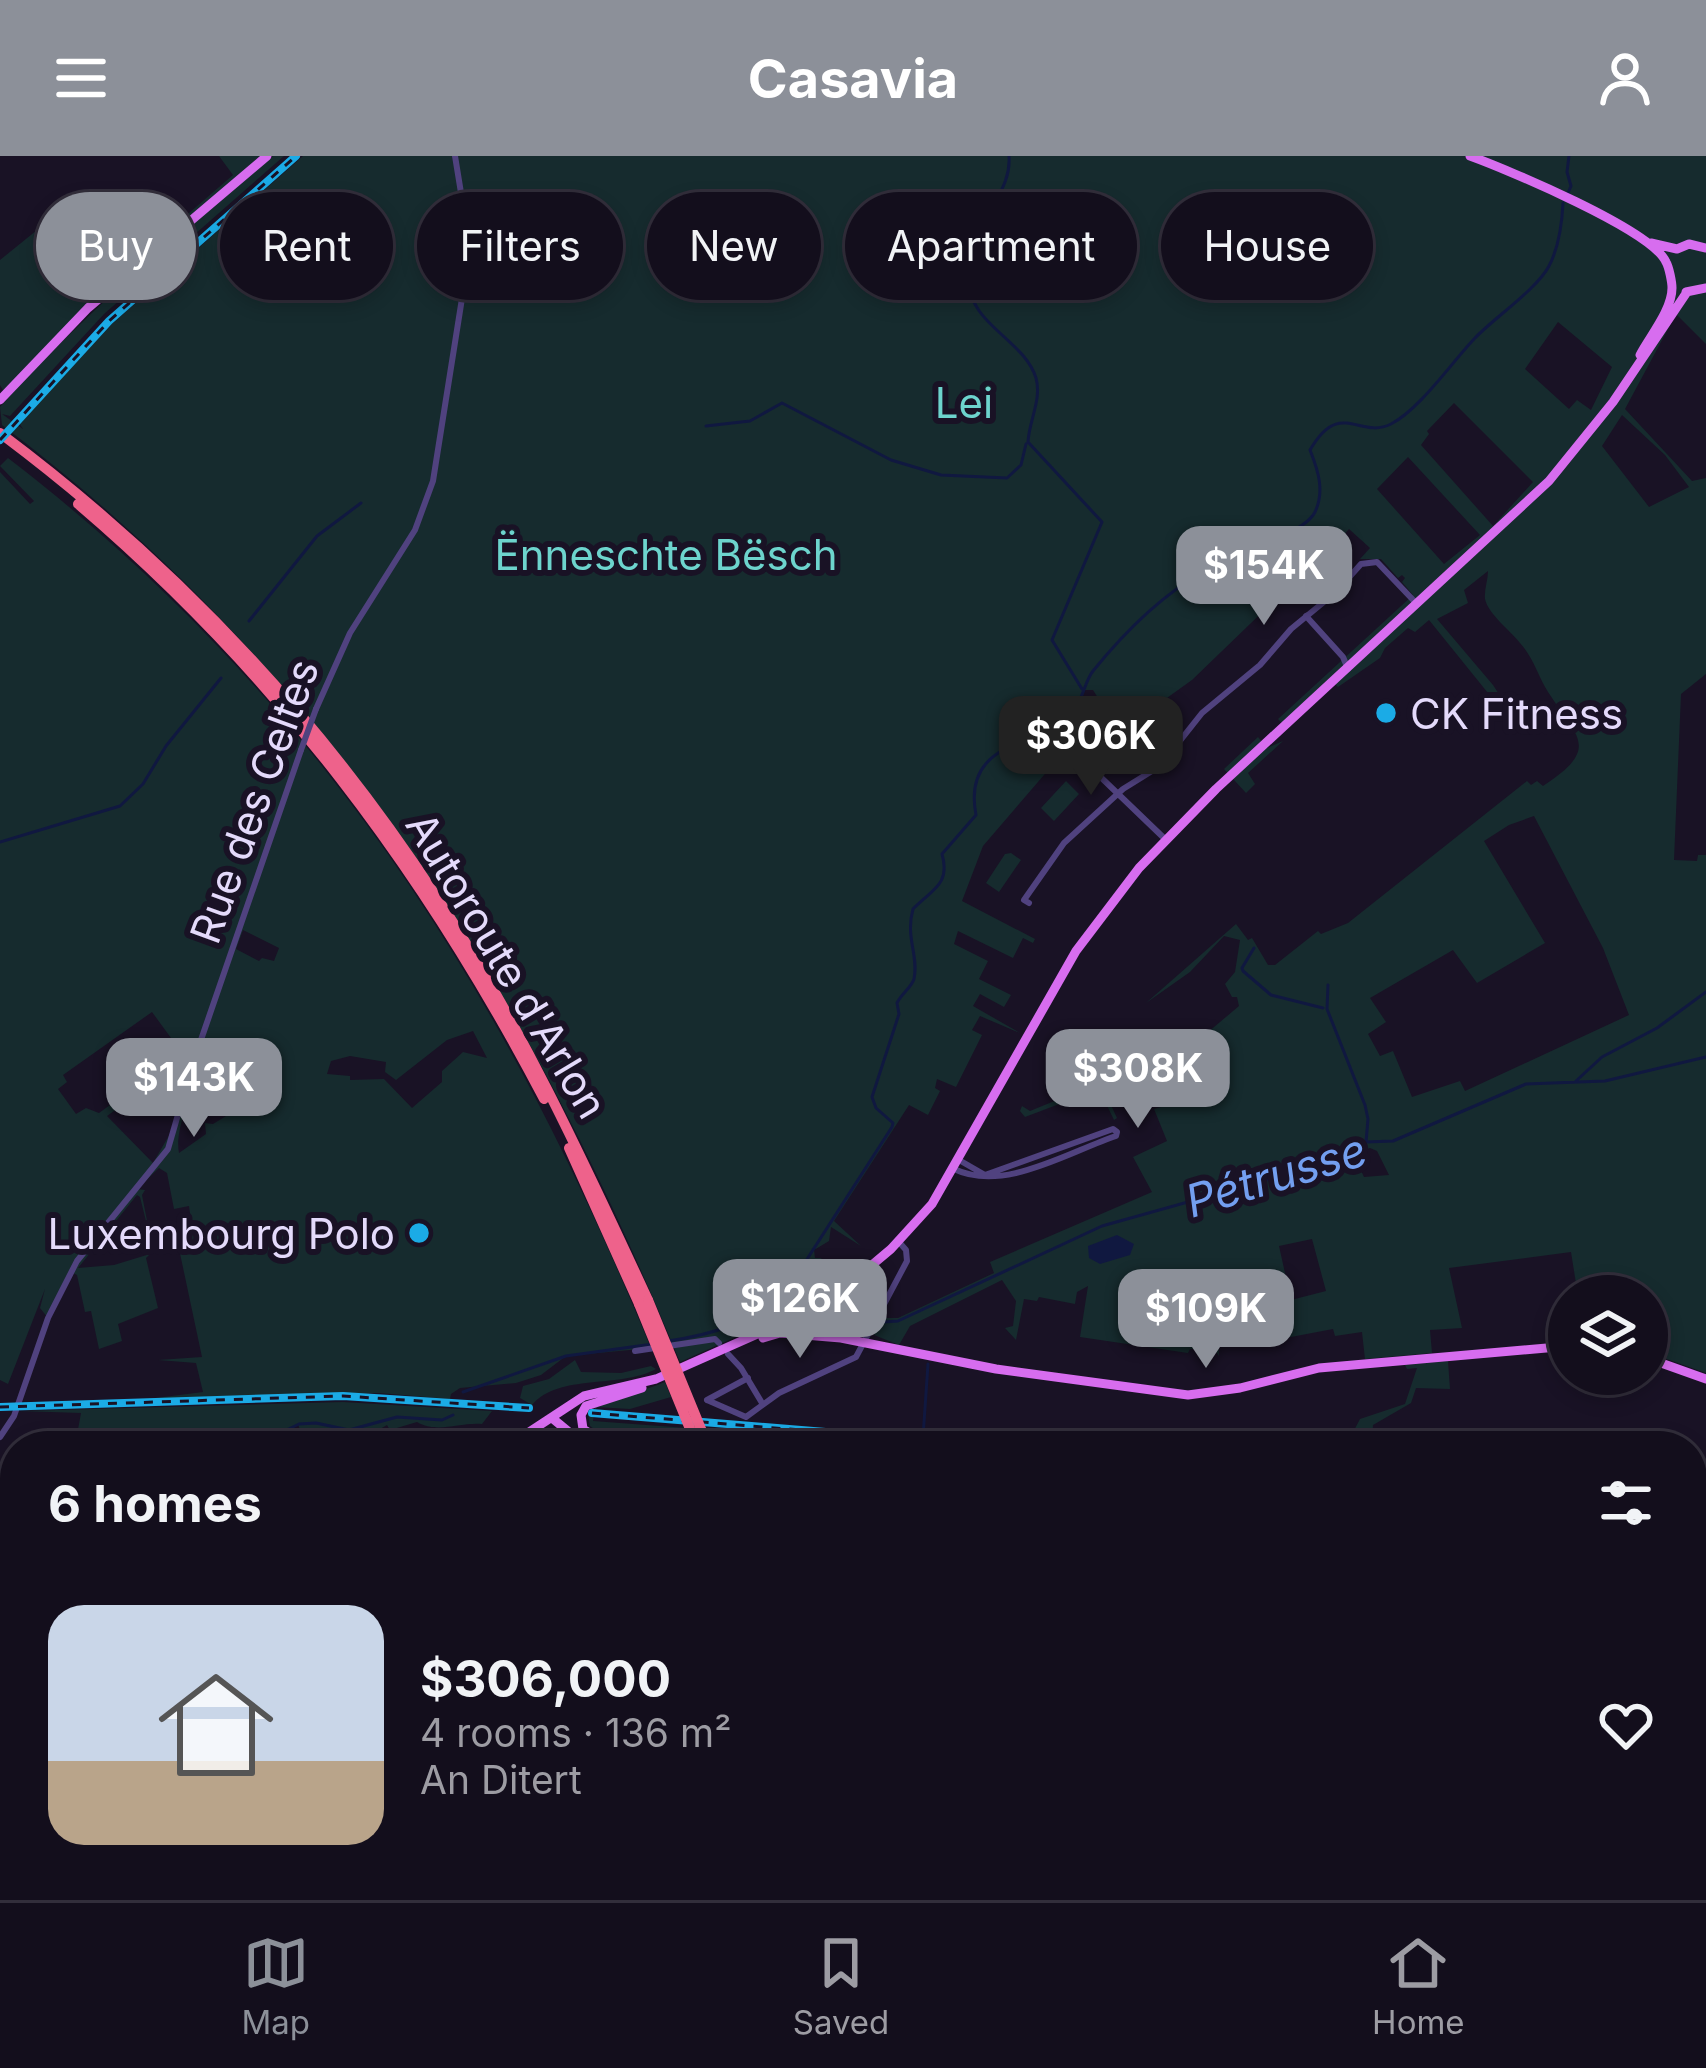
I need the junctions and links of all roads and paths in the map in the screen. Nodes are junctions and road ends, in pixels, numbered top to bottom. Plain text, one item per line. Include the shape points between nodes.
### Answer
1 (267, 156) edge
2 (455, 156) edge
3 (1470, 156) edge
4 (1705, 234) edge
5 (1646, 242) junction
6 (1701, 246) edge
7 (1677, 249) junction
8 (1668, 264) junction
9 (1672, 282) junction
10 (1706, 288) edge
11 (1687, 292) junction
12 (1627, 382) junction
13 (0, 400) edge
14 (0, 437) edge
15 (1418, 605) junction
16 (1306, 616) junction
17 (1348, 669) junction
18 (1062, 722) dead end
19 (1118, 794) junction
20 (1165, 839) junction
21 (1029, 903) dead end
22 (957, 1165) junction
23 (985, 1175) junction
24 (898, 1242) junction
25 (643, 1302) junction
26 (815, 1306) junction
27 (792, 1319) junction
28 (803, 1334) junction
29 (841, 1337) junction
30 (864, 1343) junction
31 (726, 1348) junction
32 (1548, 1348) edge
33 (635, 1351) dead end
34 (1668, 1365) edge
35 (748, 1378) junction
36 (656, 1379) junction
37 (1706, 1379) edge
38 (762, 1403) junction
39 (549, 1420) junction
40 (4, 1431) edge
41 (534, 1431) edge
42 (554, 1431) edge
43 (564, 1431) edge
44 (586, 1431) edge
45 (692, 1431) edge
46 (703, 1431) edge

1 - 13 main road via 88,308
2 - 40 street, Rue des Celtes, bridge via 470,248 433,481 415,530 350,633 316,709 175,1132 76,1261
3 - 5 main road
4 - 6 main road
5 - 7 main road
5 - 8 main road
6 - 7 main road
7 - 8 main road
8 - 9 main road
9 - 11 main road
9 - 12 main road
10 - 11 main road
11 - 12 main road
12 - 15 main road via 1549,481
14 - 25 highway, Autoroute d'Arlon via 114,524 209,613 371,804 494,990 582,1160
15 - 16 street via 1372,560
15 - 17 main road
16 - 17 street
16 - 19 street via 1202,713 1165,762
17 - 20 main road
18 - 19 street via 1086,763
19 - 20 street
19 - 21 street via 1054,854
20 - 22 main road via 1076,951
22 - 23 street
22 - 24 main road
23 - 23 street via 1001,1177 1117,1132 1113,1130
24 - 26 main road
24 - 30 street via 907,1261
25 - 45 highway, Autoroute d'Arlon, bridge
25 - 46 highway, Autoroute d'Arlon, bridge
26 - 27 main road
26 - 29 main road via 812,1325
27 - 28 main road
27 - 29 main road
27 - 31 main road
28 - 29 main road
28 - 31 main road
29 - 30 main road
30 - 32 main road via 1188,1395 1318,1368
30 - 38 street via 856,1357
31 - 33 street via 715,1340
31 - 35 street
31 - 36 main road
34 - 37 main road
35 - 38 street
35 - 38 street via 707,1400 746,1418
36 - 39 main road via 584,1396
36 - 44 main road via 586,1406
39 - 41 main road
39 - 42 main road
39 - 43 main road

